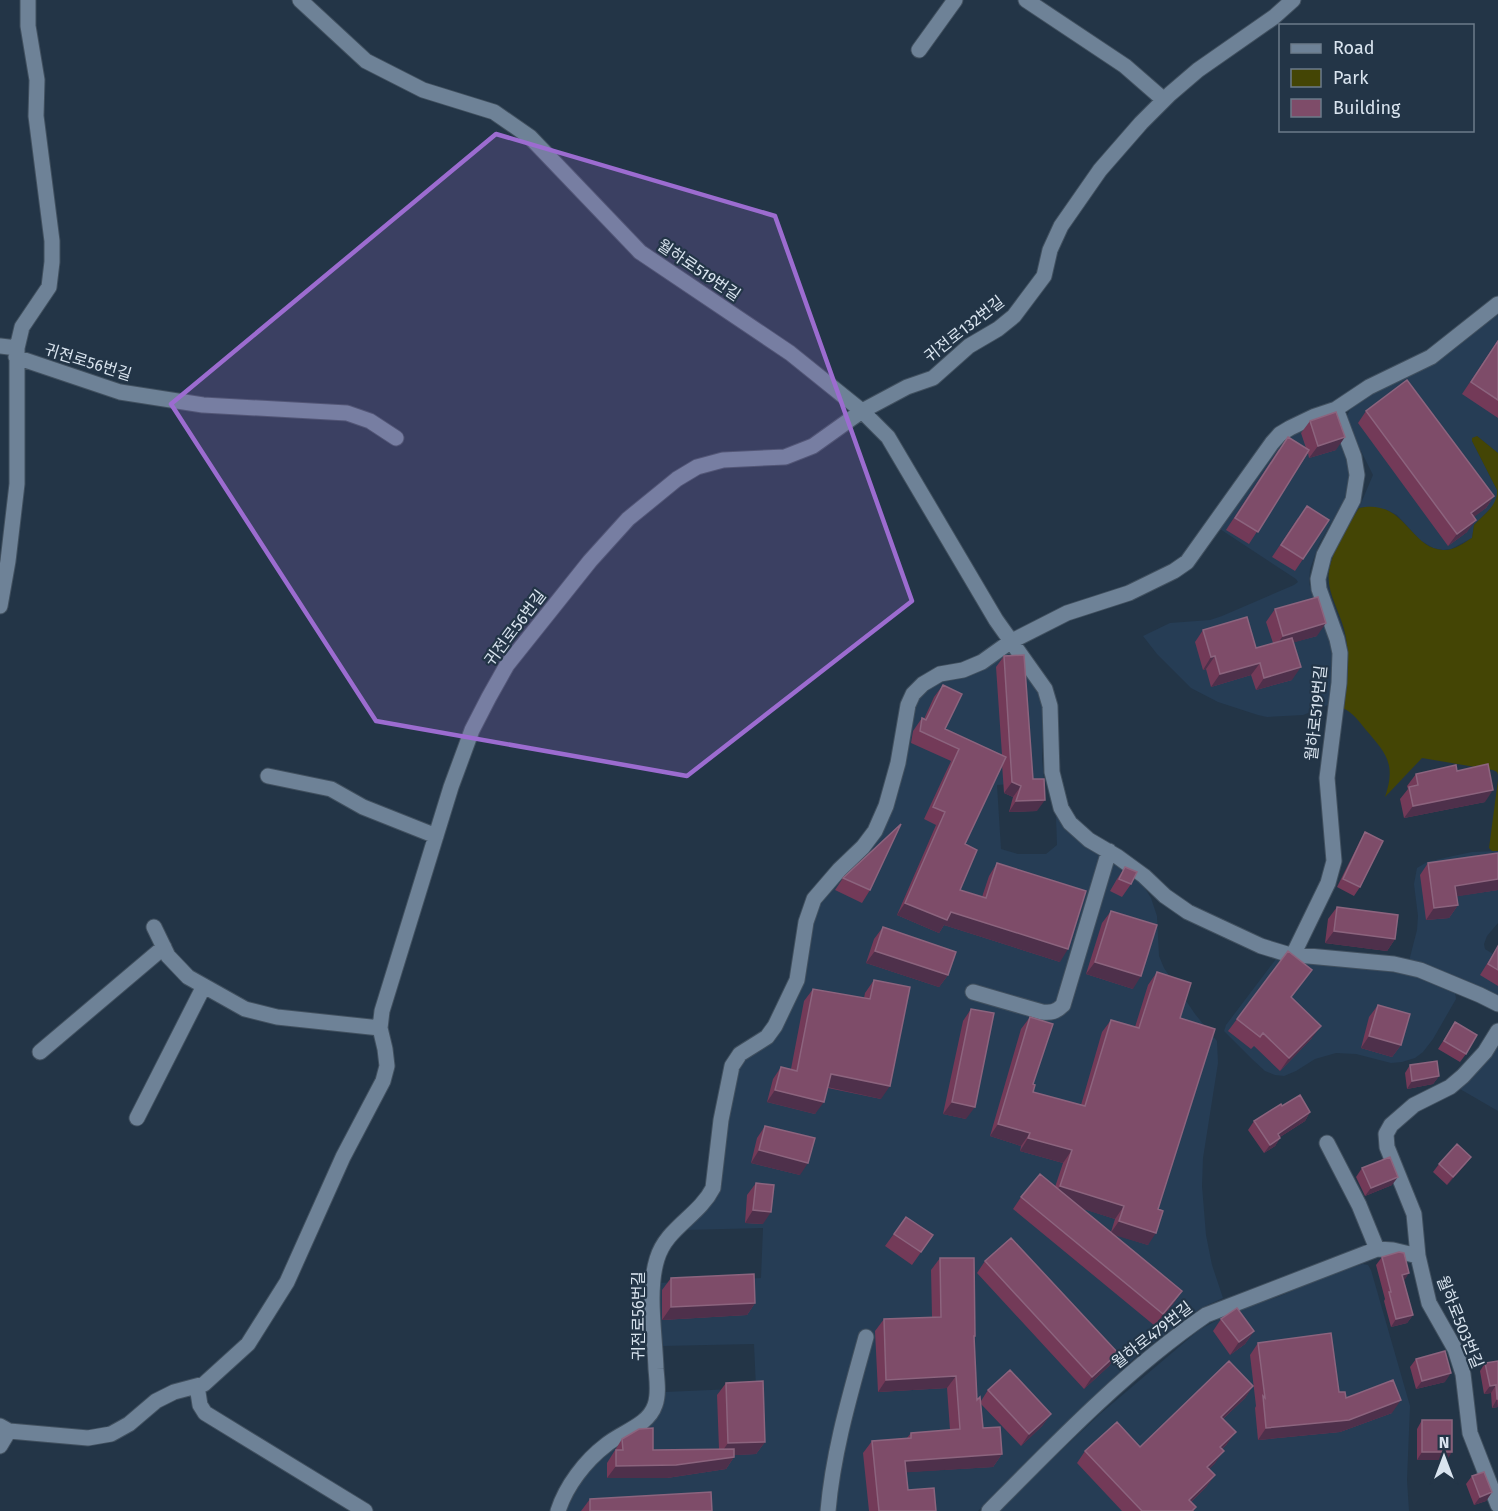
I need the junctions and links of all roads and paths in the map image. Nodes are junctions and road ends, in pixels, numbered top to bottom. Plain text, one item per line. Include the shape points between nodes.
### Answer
1 (28, 0) edge
2 (300, 0) edge
3 (955, 0) edge
4 (1026, 0) edge
5 (1293, 0) edge
6 (920, 50) dead end
7 (1164, 100) junction
8 (1498, 304) edge
9 (0, 346) edge
10 (16, 353) junction
11 (1336, 409) junction
12 (862, 411) junction
13 (396, 438) dead end
14 (0, 606) edge
15 (1010, 642) junction
16 (268, 776) dead end
17 (436, 836) junction
18 (1109, 851) junction
19 (154, 927) dead end
20 (164, 947) junction
21 (1293, 955) junction
22 (204, 986) junction
23 (973, 992) dead end
24 (1498, 1004) edge
25 (380, 1028) junction
26 (1498, 1031) edge
27 (40, 1052) dead end
28 (137, 1118) dead end
29 (1327, 1143) dead end
30 (1377, 1249) junction
31 (1418, 1256) junction
32 (866, 1337) dead end
33 (197, 1386) junction
34 (5, 1428) edge
35 (0, 1446) edge
36 (1498, 1505) edge
37 (365, 1511) edge
38 (558, 1511) edge
39 (828, 1511) edge
40 (989, 1511) edge

1 - 10 lane via 52,261 49,287 22,327
2 - 12 lane, 월하로519번길 via 366,61 423,90 494,112 512,123 640,252 790,353
3 - 6 lane
4 - 7 lane via 1125,66
5 - 7 lane, 귀전로132번길
7 - 12 lane, 귀전로132번길 via 1100,170 1061,226 1044,276 1014,316 969,346 933,378
8 - 11 lane via 1431,357 1369,387
9 - 10 lane, 귀전로56번길
10 - 13 lane, 귀전로56번길 via 120,392 203,405 347,413 370,421
10 - 14 lane via 16,484
11 - 15 lane via 1280,434 1187,562 1129,593 1067,613
11 - 21 lane, 월하로519번길 via 1357,475 1353,500 1323,555 1317,579 1340,653 1327,778 1334,861 1328,883
12 - 15 lane, 월하로519번길 via 888,437
12 - 17 lane, 귀전로56번길 via 813,446 785,457 723,460 697,467 628,519 507,665 472,730
15 - 18 lane, 월하로519번길 via 1045,689 1050,706 1052,772 1061,808 1070,823
15 - 38 lane, 귀전로56번길 via 982,662 940,674 913,694 898,763 875,831 814,899 806,922 797,980 775,1026 740,1054 732,1066 713,1188 675,1229 657,1259 653,1292 655,1406 648,1417 591,1457
16 - 17 lane via 331,789 363,807
17 - 25 lane, 귀전로56번길
18 - 21 lane, 월하로519번길 via 1188,912 1261,946
18 - 23 lane via 1063,1005 1057,1011 1042,1012
19 - 20 lane
20 - 22 lane via 188,977
20 - 27 lane
21 - 24 lane, 월하로519번길 via 1420,970
22 - 25 lane via 245,1009 277,1017
22 - 28 lane
25 - 33 lane, 귀전로56번길 via 387,1066 383,1081 343,1157 287,1282 248,1344
26 - 31 lane, 월하로503번길 via 1464,1076 1414,1104 1386,1134 1387,1147 1414,1214
29 - 30 lane
30 - 31 lane
30 - 40 lane, 월하로479번길 via 1198,1320 1122,1382
31 - 36 lane, 월하로503번길 via 1429,1303 1464,1374 1470,1433
32 - 39 lane via 838,1443
33 - 34 lane, 귀전로56번길 via 156,1401 111,1434 88,1438
33 - 37 lane via 205,1413
34 - 35 lane

